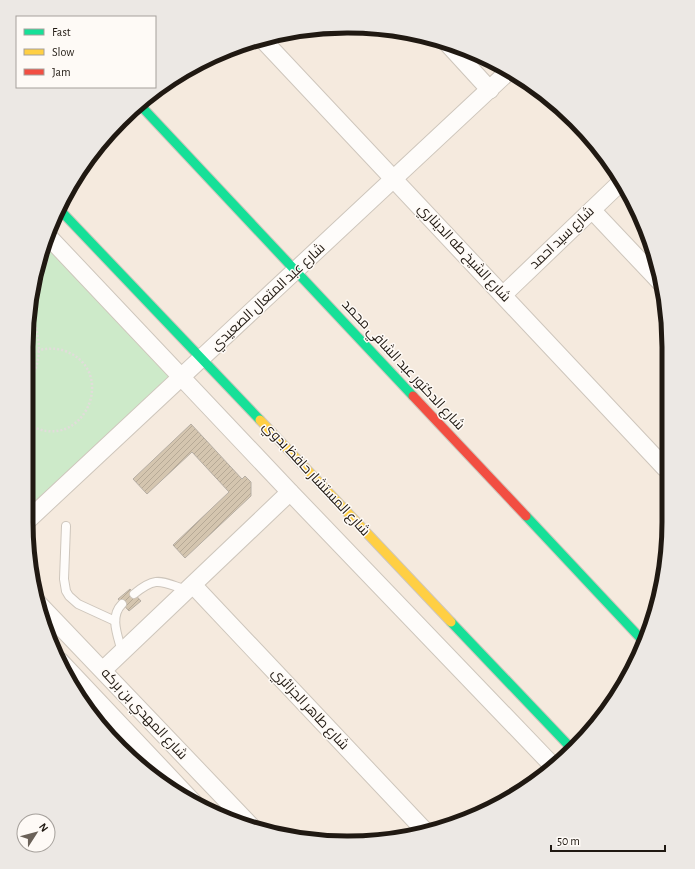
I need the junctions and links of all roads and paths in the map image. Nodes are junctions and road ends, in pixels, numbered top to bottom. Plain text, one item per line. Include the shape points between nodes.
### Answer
1 (267, 44) edge
2 (456, 52) edge
3 (505, 75) edge
4 (490, 90) junction
5 (143, 108) edge
6 (394, 179) junction
7 (617, 186) edge
8 (592, 210) junction
9 (63, 213) edge
10 (52, 240) edge
11 (296, 271) junction
12 (653, 275) edge
13 (503, 295) junction
14 (34, 323) edge
15 (39, 350) junction
16 (33, 353) edge
17 (202, 359) junction
18 (33, 376) edge
19 (182, 377) junction
20 (33, 427) edge
21 (662, 465) edge
22 (290, 492) junction
23 (33, 515) edge
24 (66, 526) dead end
25 (190, 587) junction
26 (134, 594) dead end
27 (122, 604) dead end
28 (47, 613) edge
29 (115, 621) junction
30 (640, 637) edge
31 (122, 652) junction
32 (103, 670) junction
33 (72, 674) edge
34 (569, 745) edge
35 (549, 763) edge
36 (178, 787) edge
37 (243, 818) edge
38 (421, 827) edge

1 - 6 street, شارع الشيخ طه الديناري
2 - 4 street
3 - 4 street, شارع عبد المتعال الصعيدي
4 - 6 street, شارع عبد المتعال الصعيدي
5 - 11 street, شارع الدكتور عبد الشافي محمد
6 - 11 street, شارع عبد المتعال الصعيدي
6 - 13 street, شارع الشيخ طه الديناري
7 - 8 street, شارع سيد احمد
8 - 12 street
8 - 13 street, شارع سيد احمد
9 - 17 street, شارع المستشار حافظ بدوي
10 - 19 street, شارع المستشار حافظ بدوي
11 - 17 street, شارع عبد المتعال الصعيدي
11 - 30 street, شارع الدكتور عبد الشافي محمد
13 - 21 street, شارع الشيخ طه الديناري
14 - 15 path
15 - 16 path
15 - 18 path
15 - 20 path via 58,349 82,362 91,378 92,397 79,421 63,430 53,432
17 - 19 street, شارع عبد المتعال الصعيدي
17 - 34 street, شارع المستشار حافظ بدوي
19 - 22 street, شارع المستشار حافظ بدوي
19 - 23 street, شارع عبد المتعال الصعيدي
22 - 25 street
22 - 35 street, شارع المستشار حافظ بدوي
24 - 29 lane via 66,591 78,604
25 - 26 lane via 153,582
25 - 31 street
25 - 38 street, شارع طاهر الجزائري
27 - 29 lane via 116,611
28 - 32 street, شارع المهدي بن بركه
29 - 31 lane
31 - 32 street
32 - 37 street, شارع المهدي بن بركه
33 - 36 street, شارع المهدي بن بركه

